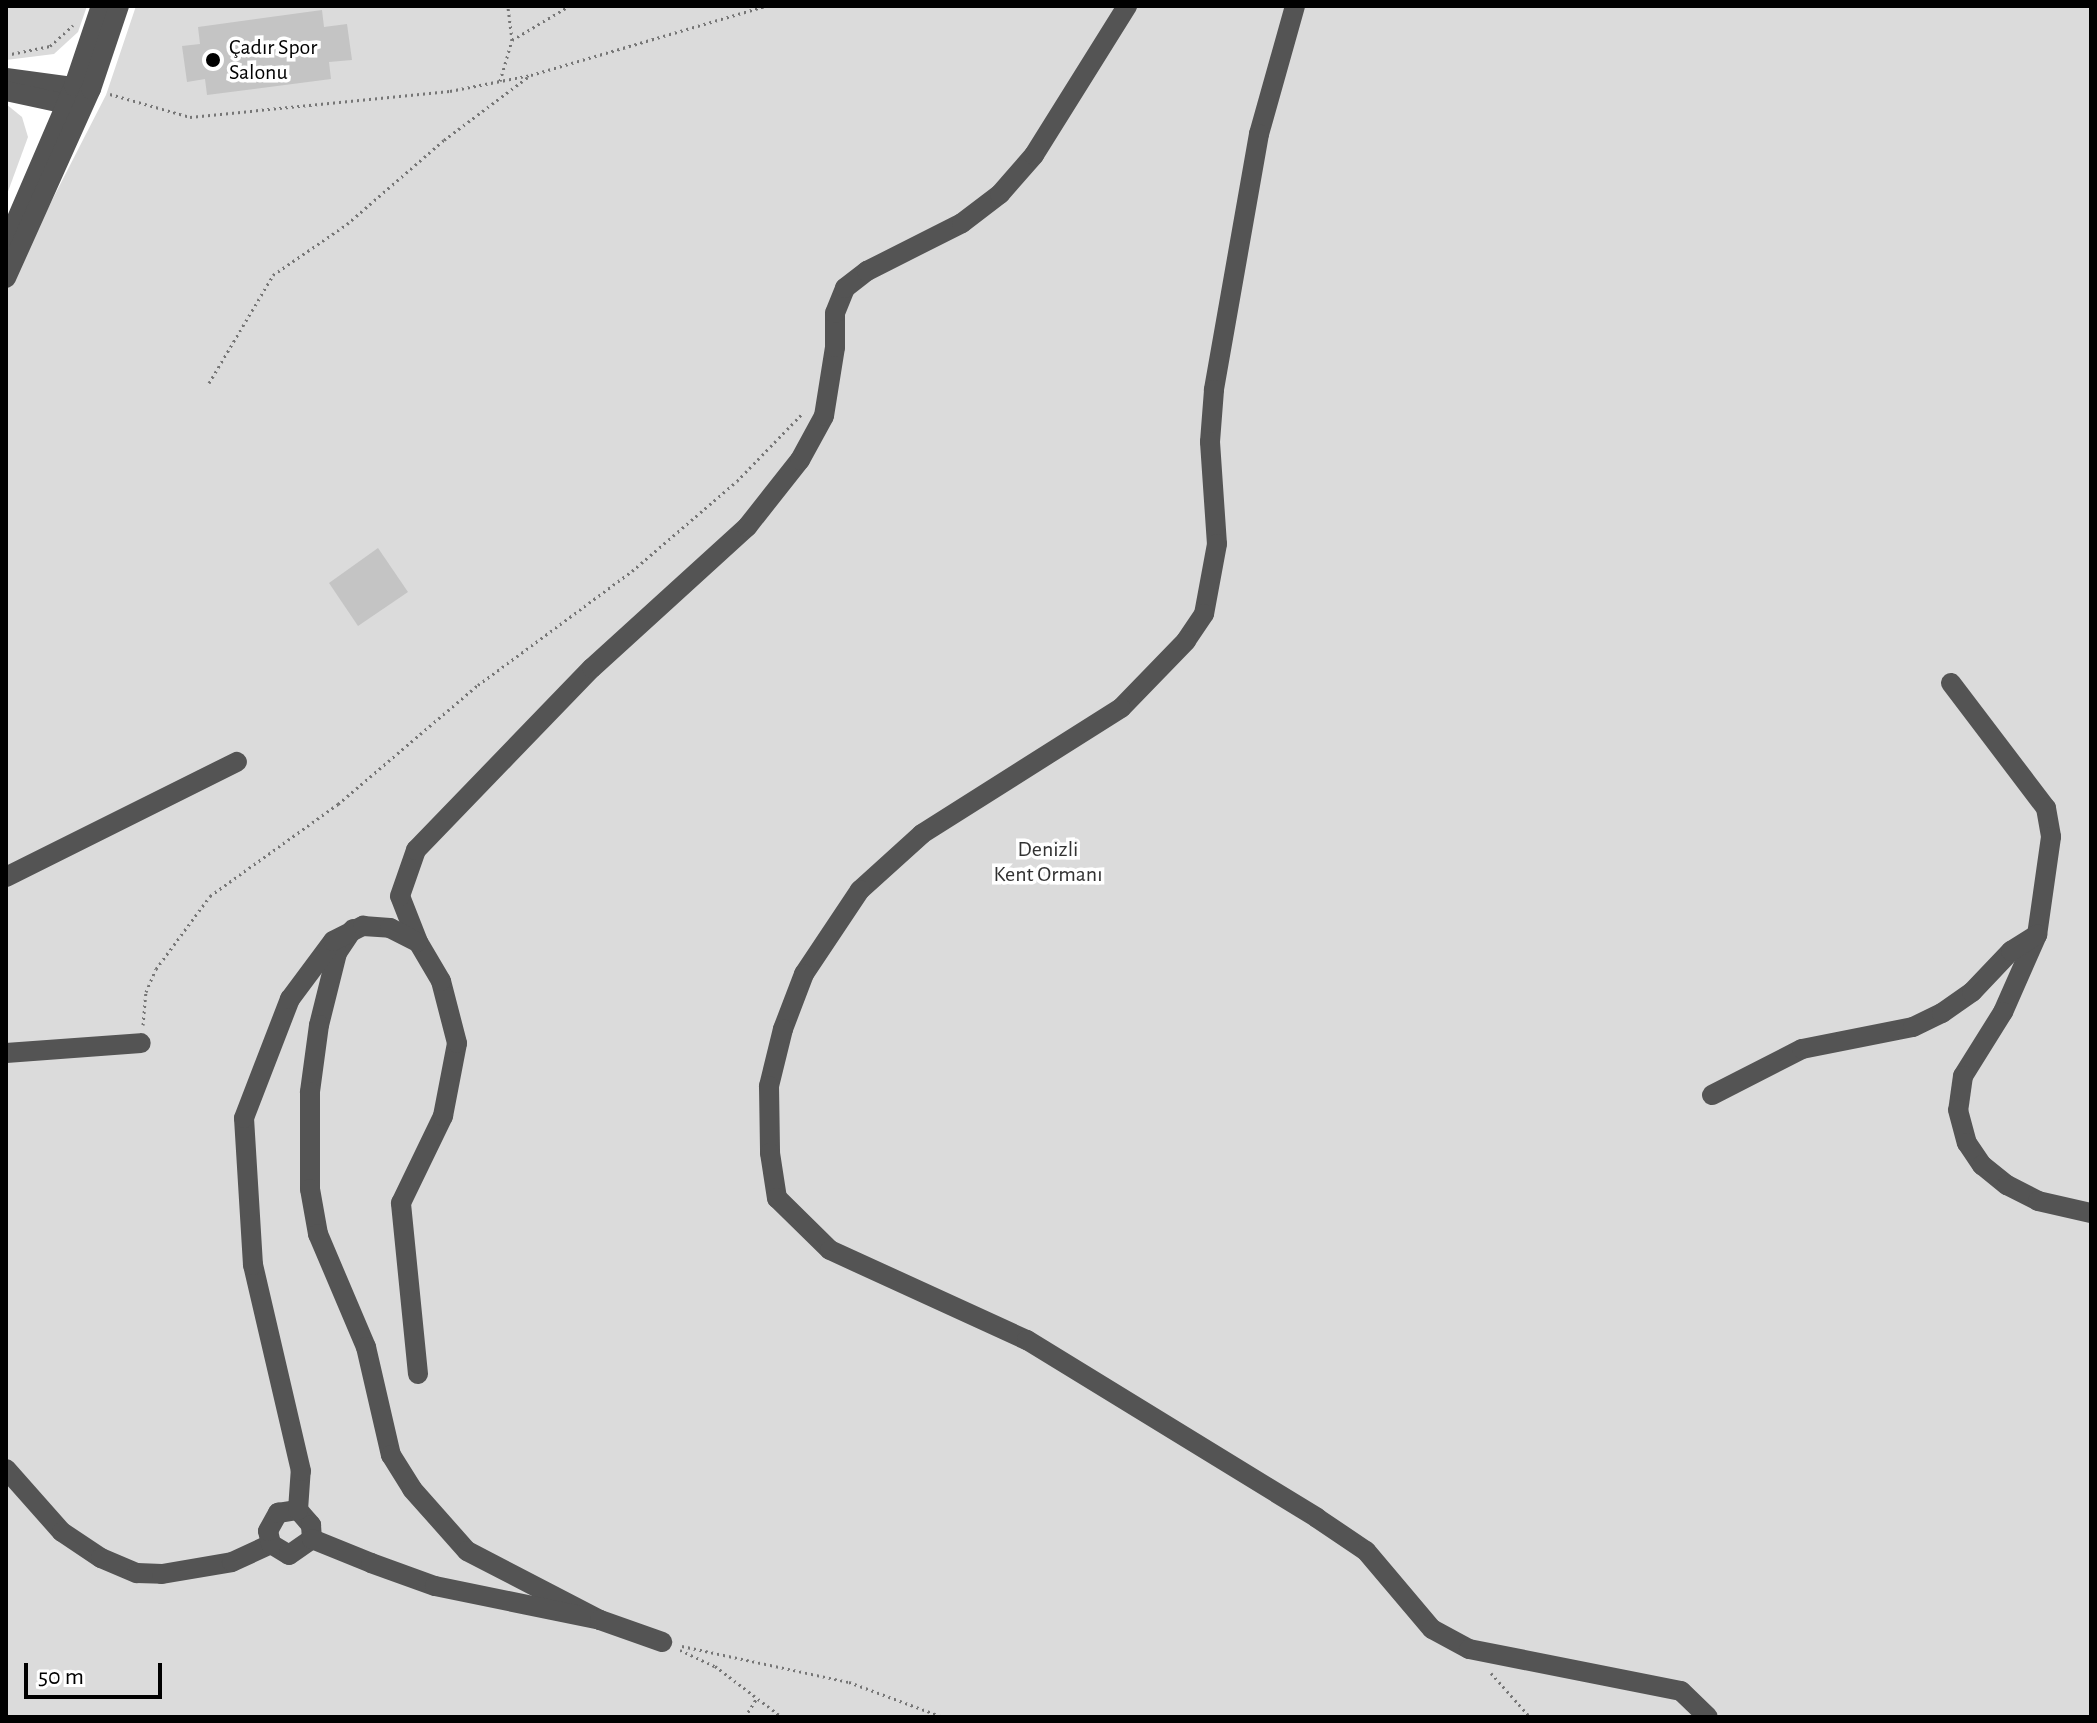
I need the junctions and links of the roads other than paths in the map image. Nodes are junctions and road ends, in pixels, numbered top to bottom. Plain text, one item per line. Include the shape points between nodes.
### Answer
1 (101, 6) edge
2 (119, 6) edge
3 (1127, 6) edge
4 (1295, 6) edge
5 (6, 78) edge
6 (6, 91) edge
7 (79, 96) junction
8 (6, 244) edge
9 (6, 278) edge
10 (1951, 683) dead end
11 (237, 762) dead end
12 (6, 877) edge
13 (353, 929) junction
14 (2037, 935) junction
15 (418, 942) junction
16 (141, 1043) road end
17 (6, 1053) edge
18 (1712, 1095) dead end
19 (2091, 1213) edge
20 (418, 1374) dead end
21 (6, 1469) edge
22 (298, 1510) junction
23 (312, 1539) junction
24 (271, 1544) junction
25 (600, 1620) junction
26 (662, 1642) road end
27 (1708, 1717) edge

1 - 7 street
2 - 7 street
3 - 15 street via 1034,155 1000,194 962,223 867,271 845,288 835,313 824,416 800,460 747,527 592,668 416,850 400,896
4 - 27 street via 1259,134 1214,390 1210,442 1217,544 1204,614 1186,641 1121,708 922,834 860,890 804,974 783,1029 769,1086 777,1198 830,1250 1027,1340 1317,1518 1366,1551 1432,1629 1469,1649 1681,1691
5 - 7 street
6 - 7 street
7 - 8 street
7 - 9 street
10 - 14 street via 2046,808 2051,837
11 - 12 street
13 - 15 street via 390,928
13 - 22 street via 316,959 290,999 244,1118 253,1265 295,1436
13 - 25 street via 337,953 319,1025 310,1092 310,1189 318,1234 366,1347 391,1455 412,1489 467,1551
14 - 18 street via 2011,951 1972,992 1942,1013 1913,1027 1802,1049
14 - 19 street via 2003,1012 1963,1076 1958,1110 1967,1143 1982,1165 2007,1185 2038,1201
15 - 20 street via 441,981 457,1043 443,1116 401,1203
16 - 17 street
21 - 24 street via 62,1532 101,1558 137,1573 232,1562
22 - 23 street via 311,1525
22 - 24 street via 278,1513 268,1531
23 - 24 street via 289,1555
23 - 25 street via 435,1586
25 - 26 street

